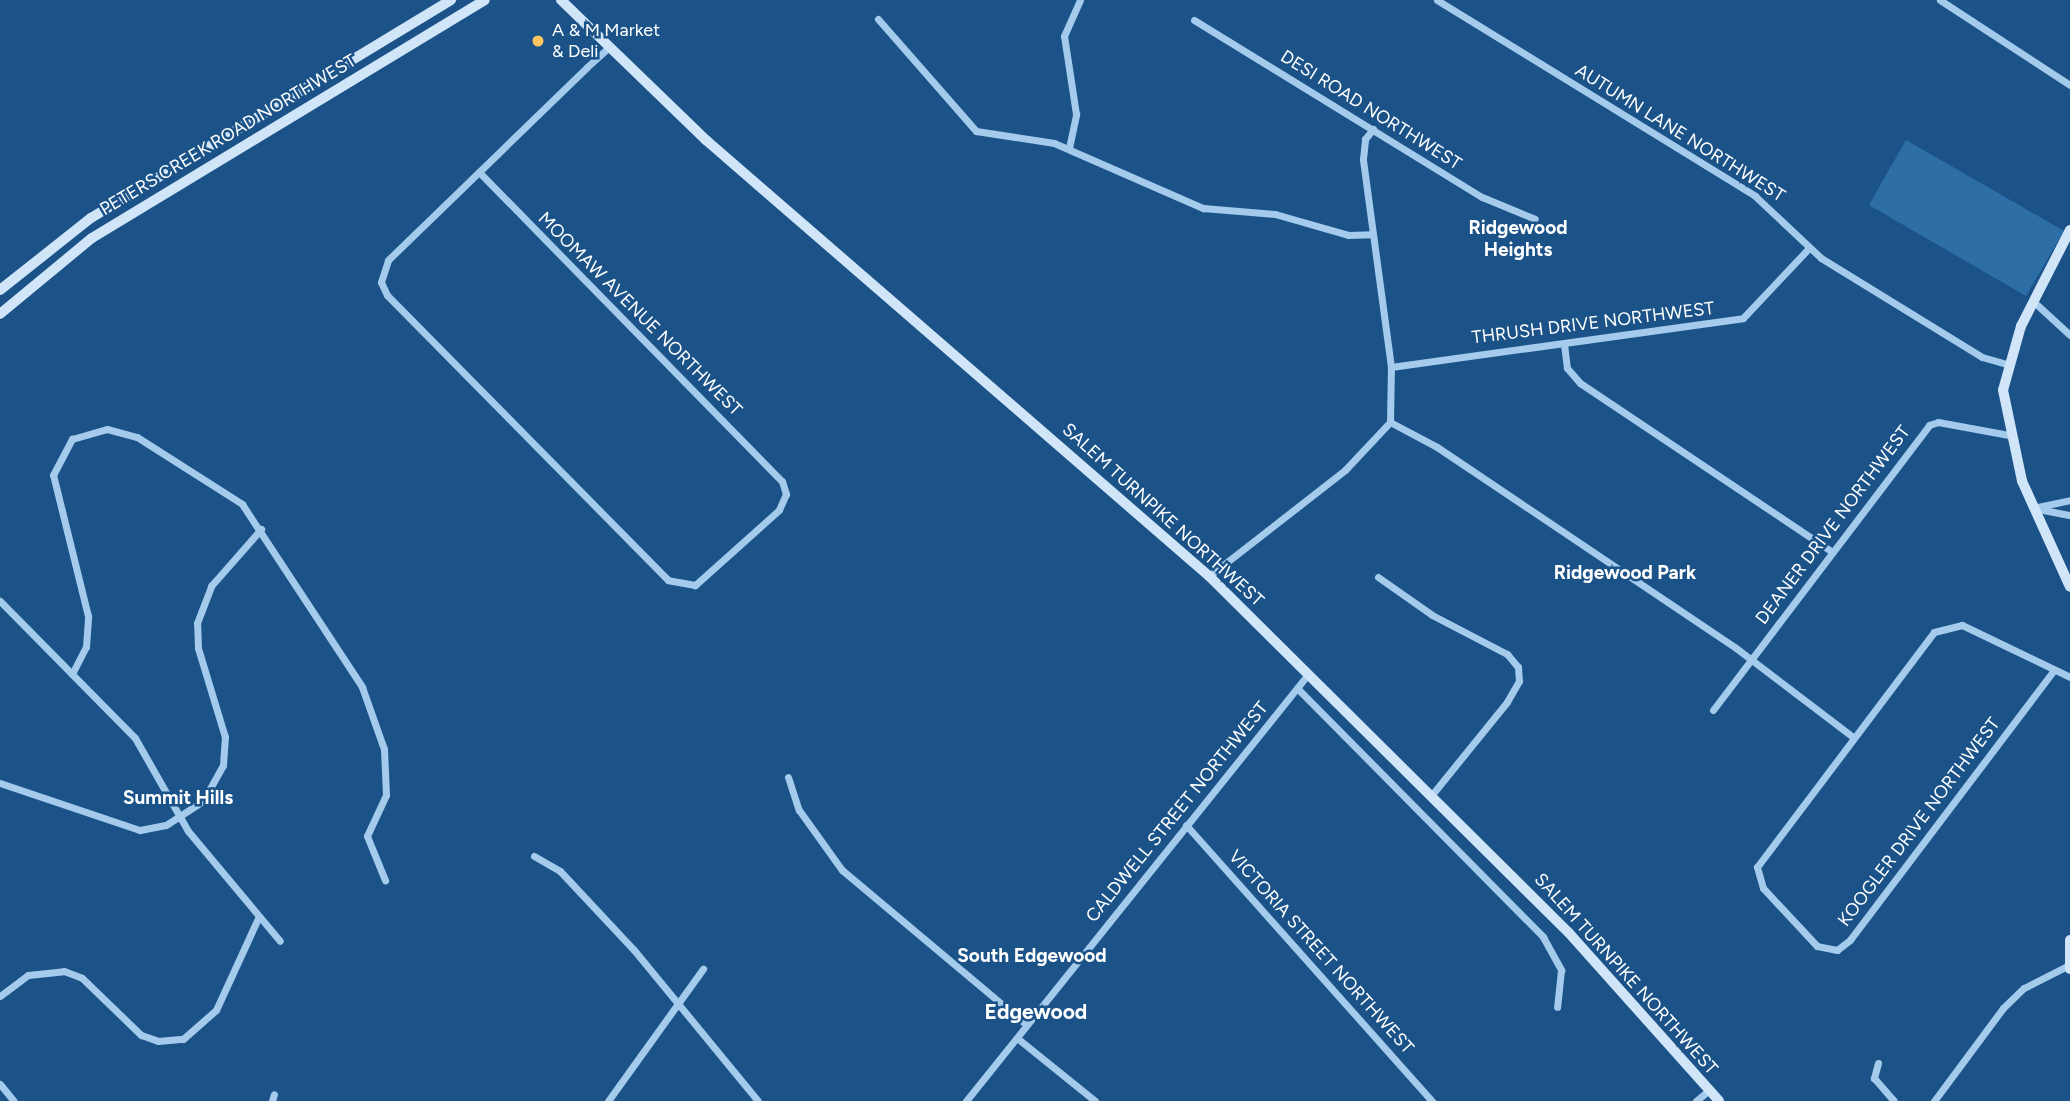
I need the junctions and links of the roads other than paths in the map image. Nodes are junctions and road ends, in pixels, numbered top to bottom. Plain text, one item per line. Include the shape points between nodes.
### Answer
1 (452, 0) edge
2 (485, 0) edge
3 (561, 0) edge
4 (1080, 0) edge
5 (1437, 0) edge
6 (1940, 0) edge
7 (878, 19) dead end
8 (1194, 20) dead end
9 (609, 47) junction
10 (2070, 85) edge
11 (1373, 128) junction
12 (1069, 148) junction
13 (479, 172) junction
14 (1535, 219) dead end
15 (2070, 230) edge
16 (1371, 234) junction
17 (1810, 248) junction
18 (0, 290) edge
19 (2033, 301) junction
20 (0, 314) edge
21 (2070, 335) edge
22 (1564, 344) junction
23 (2007, 364) junction
24 (1391, 367) junction
25 (1390, 422) junction
26 (2009, 435) junction
27 (2070, 500) edge
28 (2033, 508) junction
29 (2070, 515) edge
30 (261, 529) junction
31 (1832, 552) junction
32 (1209, 576) junction
33 (1378, 577) dead end
34 (2070, 587) edge
35 (0, 601) edge
36 (1750, 659) junction
37 (2054, 670) junction
38 (1309, 673) junction
39 (72, 674) junction
40 (2070, 677) edge
41 (1297, 688) junction
42 (1713, 710) dead end
43 (1853, 737) junction
44 (788, 777) dead end
45 (0, 783) edge
46 (1431, 796) junction
47 (180, 818) junction
48 (1186, 825) junction
49 (534, 856) dead end
50 (385, 880) dead end
51 (259, 916) junction
52 (2070, 940) edge
53 (280, 941) dead end
54 (2070, 967) edge
55 (703, 968) dead end
56 (0, 996) edge
57 (678, 1004) junction
58 (1557, 1007) dead end
59 (1027, 1025) junction
60 (1017, 1038) junction
61 (1878, 1063) dead end
62 (0, 1084) edge
63 (1708, 1091) junction
64 (612, 1099) edge
65 (14, 1101) edge
66 (758, 1101) edge
67 (966, 1101) edge
68 (1095, 1101) edge
69 (1432, 1101) edge
70 (1696, 1101) edge
71 (1718, 1101) edge
72 (1894, 1101) edge
73 (1934, 1101) edge

1 - 18 street, PETERS CREEK ROAD NORTHWEST via 91,218
2 - 20 street, PETERS CREEK ROAD NORTHWEST via 92,238
3 - 9 street, SALEM TURNPIKE NORTHWEST
4 - 12 street via 1064,36 1076,114
5 - 17 street, AUTUMN LANE NORTHWEST via 1755,196 1785,219
6 - 10 street
7 - 12 street via 970,128 989,136
8 - 11 street, DESI ROAD NORTHWEST
9 - 13 street
9 - 32 street, SALEM TURNPIKE NORTHWEST via 706,140
11 - 14 street, DESI ROAD NORTHWEST via 1509,212
11 - 16 street via 1363,147
12 - 16 street via 1203,208 1275,214 1348,234
13 - 13 street, MOOMAW AVENUE NORTHWEST via 388,260 381,277 387,295 671,582 695,584 783,506 786,494 779,478
15 - 19 street
16 - 24 street
17 - 22 street, THRUSH DRIVE NORTHWEST via 1743,318
17 - 23 street, AUTUMN LANE NORTHWEST via 1982,357
19 - 21 street
19 - 23 street
22 - 24 street, THRUSH DRIVE NORTHWEST
22 - 31 street via 1567,368 1580,383
23 - 26 street via 2003,390
24 - 25 street
25 - 32 street via 1345,470
25 - 36 street via 1437,447
26 - 28 street
26 - 31 street, DEANER DRIVE NORTHWEST via 1938,422 1929,425
27 - 28 street
28 - 29 street
28 - 34 street
30 - 39 street via 242,504 137,437 97,429 72,439 53,475 88,616 86,647
30 - 47 street via 211,586 201,607 198,648 222,724 225,751 213,789
30 - 50 street via 375,713 384,749 383,803 367,836
31 - 36 street, DEANER DRIVE NORTHWEST
32 - 38 street, SALEM TURNPIKE NORTHWEST
33 - 46 street via 1440,620 1503,651 1518,667 1519,681 1507,702
35 - 39 street
36 - 42 street, DEANER DRIVE NORTHWEST
36 - 43 street
37 - 40 street
37 - 43 street via 1962,625 1948,624 1934,632
37 - 43 street, KOOGLER DRIVE NORTHWEST via 1843,947 1823,950 1763,887 1757,867
38 - 41 street, CALDWELL STREET NORTHWEST
38 - 46 street, SALEM TURNPIKE NORTHWEST
39 - 47 street via 139,745
41 - 48 street, CALDWELL STREET NORTHWEST
41 - 58 street via 1543,937 1561,970
44 - 59 street via 799,810 842,870
45 - 47 street via 130,829 155,829
46 - 63 street, SALEM TURNPIKE NORTHWEST via 1589,954
47 - 51 street
48 - 59 street, CALDWELL STREET NORTHWEST
48 - 69 street, VICTORIA STREET NORTHWEST
49 - 57 street via 560,871
51 - 53 street
51 - 56 street via 216,1010 183,1039 158,1041 141,1035 82,978 64,971 28,975
52 - 54 street
54 - 73 street via 2024,988 2003,1008
55 - 57 street
57 - 64 street
57 - 66 street
59 - 60 street, CALDWELL STREET NORTHWEST
60 - 67 street, CALDWELL STREET NORTHWEST
60 - 68 street
61 - 72 street via 1874,1079
62 - 65 street
63 - 70 street
63 - 71 street, SALEM TURNPIKE NORTHWEST

